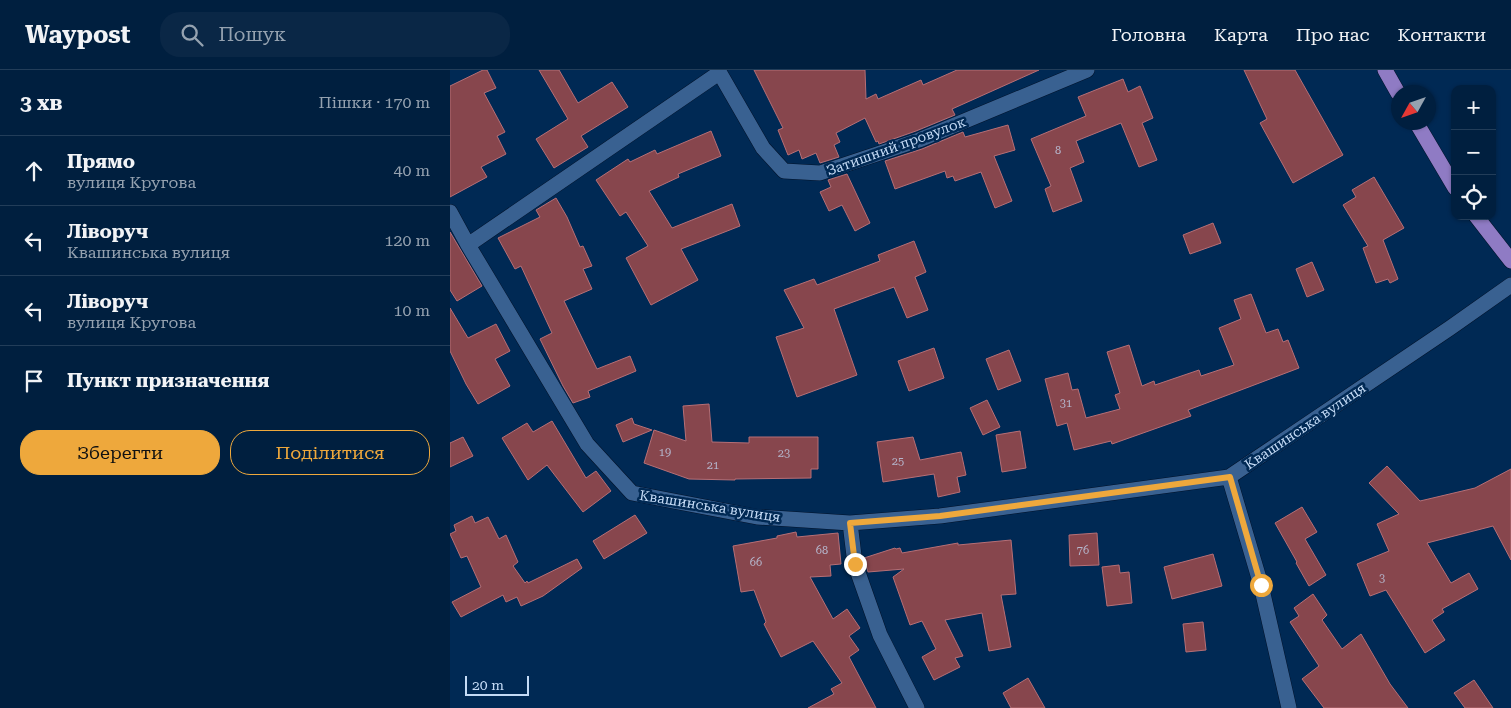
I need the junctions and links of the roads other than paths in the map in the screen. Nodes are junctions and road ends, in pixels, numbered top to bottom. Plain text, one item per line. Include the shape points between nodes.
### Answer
1 (1087, 70) edge
2 (1385, 70) edge
3 (718, 71) edge
4 (1393, 85) edge
5 (1421, 130) edge
6 (1451, 181) edge
7 (450, 212) edge
8 (1479, 220) edge
9 (468, 245) junction
10 (1511, 261) edge
11 (1511, 285) edge
12 (1230, 477) junction
13 (850, 523) junction
14 (917, 708) edge
15 (1289, 708) edge

1 - 3 street, Затишний провулок via 918,140 820,174 784,171 763,148
2 - 4 main road
3 - 9 street
5 - 6 main road
7 - 9 street, Квашинська вулиця
8 - 10 main road
9 - 13 street, Квашинська вулиця via 587,444 632,493 757,516
11 - 12 street, Квашинська вулиця
12 - 13 street, Квашинська вулиця via 940,516
12 - 15 street via 1261,585
13 - 14 street via 855,564 880,635

